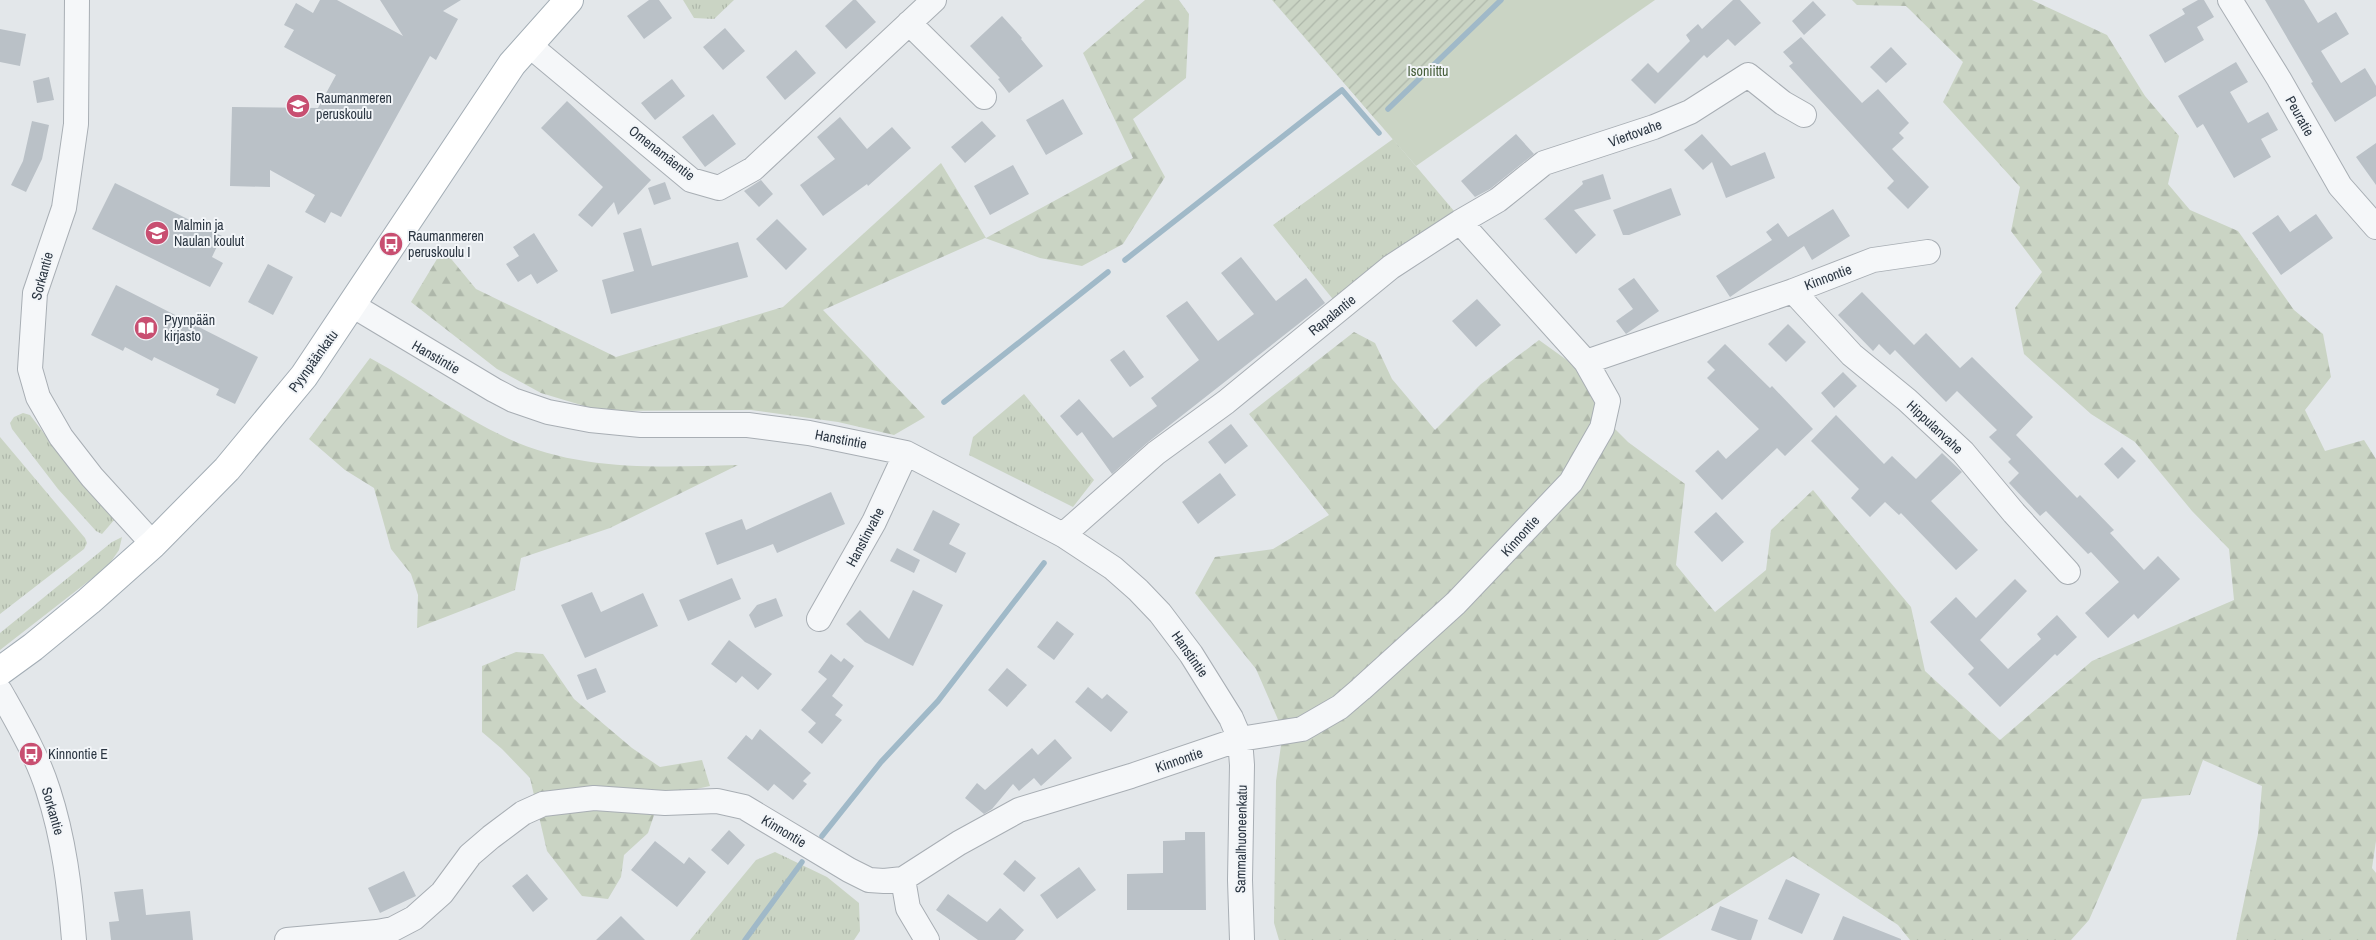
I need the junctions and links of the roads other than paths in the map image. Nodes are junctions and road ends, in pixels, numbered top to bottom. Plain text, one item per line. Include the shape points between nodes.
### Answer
1 (77, 0) edge
2 (569, 0) edge
3 (934, 0) edge
4 (2230, 0) edge
5 (909, 22) junction
6 (529, 45) junction
7 (984, 97) dead end
8 (1804, 116) dead end
9 (1460, 222) junction
10 (2376, 228) edge
11 (1928, 252) dead end
12 (1794, 291) junction
13 (352, 305) junction
14 (1586, 362) junction
15 (906, 453) junction
16 (1063, 535) junction
17 (153, 544) junction
18 (2068, 572) dead end
19 (819, 619) dead end
20 (0, 670) edge
21 (0, 691) edge
22 (1240, 739) junction
23 (903, 879) junction
24 (925, 939) edge
25 (74, 940) edge
26 (287, 940) edge
27 (1242, 940) edge

1 - 17 street, Sorkantie via 76,124 64,208 35,293 30,369 38,397 61,437 92,477
2 - 6 main road, Pyynpäänkatu
3 - 5 street, Omenamäentie
4 - 10 street, Peuratie via 2340,186
5 - 6 street, Omenamäentie via 753,169 719,188 691,180
5 - 7 street
6 - 13 main road, Pyynpäänkatu via 493,91
8 - 9 street, Viertovahe via 1748,74 1690,112 1544,163 1498,200
9 - 14 street
9 - 16 street, Rapalantie via 1391,267 1226,402 1156,453
11 - 12 street, Kinnontie via 1873,260
12 - 14 street, Kinnontie
12 - 18 street, Hippulanvahe via 1852,355 1963,452
13 - 15 street, Hanstintie via 494,390 548,412 641,425 748,425 809,433
13 - 17 main road, Pyynpäänkatu via 304,376 264,425 221,475
14 - 22 street, Kinnontie via 1608,401 1602,428 1571,482 1456,602 1340,707 1302,728
15 - 16 street, Hanstintie
15 - 19 street, Hanstinvahe via 874,522
16 - 22 street, Hanstintie via 1113,568 1160,614 1218,695
17 - 20 main road, Pyynpäänkatu via 75,612
21 - 25 street, Sorkantie via 24,734 48,790 62,842
22 - 23 street, Kinnontie via 1019,810
22 - 27 street, Sammalhuoneenkatu
23 - 24 street via 908,908
23 - 26 street, Kinnontie via 869,880 744,807 716,801 665,803 594,798 543,804 523,813 470,855 427,908 393,929

